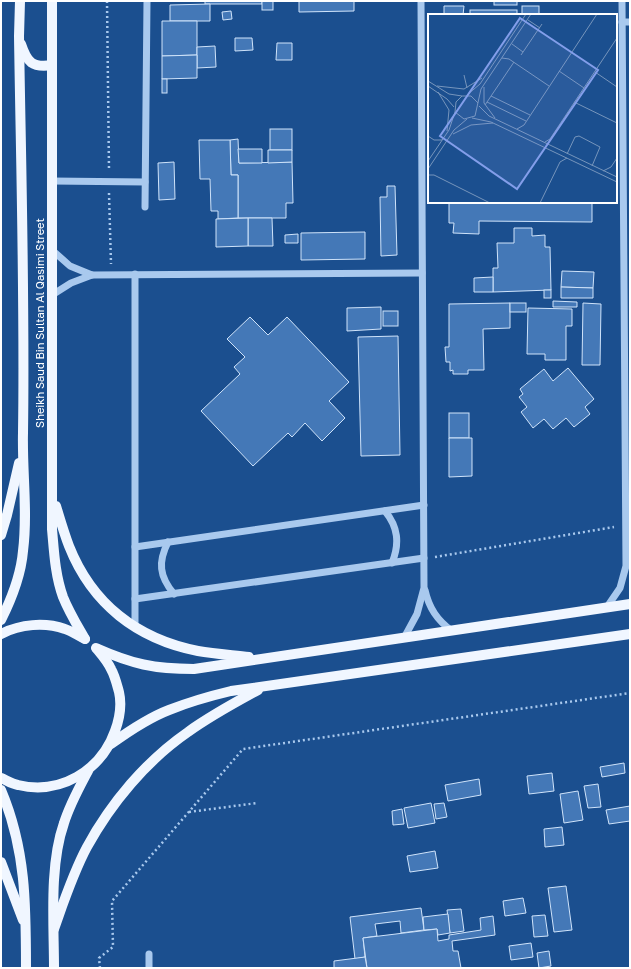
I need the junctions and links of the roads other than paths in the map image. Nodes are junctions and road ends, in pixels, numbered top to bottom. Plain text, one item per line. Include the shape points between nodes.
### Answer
1 (20, 1) edge
2 (52, 1) edge
3 (147, 1) edge
4 (421, 1) edge
5 (622, 1) edge
6 (622, 22) junction
7 (630, 22) edge
8 (19, 36) junction
9 (52, 65) junction
10 (620, 151) edge
11 (425, 153) edge
12 (52, 181) junction
13 (146, 182) junction
14 (145, 207) dead end
15 (52, 250) junction
16 (627, 271) edge
17 (422, 273) junction
18 (135, 274) junction
19 (92, 275) junction
20 (52, 295) junction
21 (22, 447) junction
22 (53, 498) junction
23 (424, 505) junction
24 (385, 511) junction
25 (1, 535) edge
26 (168, 542) junction
27 (135, 547) junction
28 (424, 558) junction
29 (392, 563) junction
30 (626, 566) junction
31 (630, 575) edge
32 (424, 588) junction
33 (174, 594) junction
34 (135, 599) junction
35 (630, 604) edge
36 (607, 608) junction
37 (1, 620) edge
38 (135, 627) junction
39 (452, 631) junction
40 (1, 634) edge
41 (630, 634) edge
42 (404, 638) junction
43 (85, 639) junction
44 (96, 648) junction
45 (261, 658) junction
46 (264, 687) junction
47 (111, 744) junction
48 (89, 770) junction
49 (1, 778) edge
50 (1, 790) edge
51 (1, 862) edge
52 (26, 926) junction
53 (54, 929) junction
54 (149, 954) dead end
55 (26, 968) edge
56 (54, 968) edge
57 (149, 968) edge

1 - 8 main road, Sheikh Saud Bin Sultan Al Qasimi Street
2 - 9 main road, Sheikh Saud Bin Sultan Al Qasimi Street
3 - 13 street
4 - 11 street
5 - 6 street
6 - 7 street
6 - 10 street
8 - 9 main road via 29,61 35,66
8 - 21 main road, Sheikh Saud Bin Sultan Al Qasimi Street via 23,274
9 - 12 main road, Sheikh Saud Bin Sultan Al Qasimi Street
10 - 16 street
11 - 17 street
12 - 13 street
12 - 15 main road, Sheikh Saud Bin Sultan Al Qasimi Street
13 - 14 street
15 - 19 street via 70,266
15 - 20 main road, Sheikh Saud Bin Sultan Al Qasimi Street
16 - 30 street
17 - 18 street
17 - 23 street
18 - 19 street
18 - 27 street
19 - 20 street
20 - 22 main road, Sheikh Saud Bin Sultan Al Qasimi Street
21 - 25 main road
21 - 37 main road, Sheikh Saud Bin Sultan Al Qasimi Street via 25,525 23,551 12,595
22 - 38 main road via 70,547 84,576 106,605
22 - 43 main road, Sheikh Saud Bin Sultan Al Qasimi Street via 52,528 57,573 72,618
23 - 24 street
23 - 28 street
24 - 26 street
24 - 29 street via 395,527 397,536 398,545
26 - 27 street
26 - 33 street via 163,552 162,574 166,585
27 - 34 street
28 - 29 street
28 - 32 street
29 - 33 street
30 - 31 street
30 - 36 street via 620,588
32 - 39 street via 433,612 441,623
32 - 42 street via 417,614
33 - 34 street
34 - 38 street
35 - 36 main road
36 - 39 main road
38 - 45 main road via 150,635 198,651
39 - 42 main road
40 - 43 main road via 23,626 44,625 65,629
41 - 46 main road
42 - 45 main road
43 - 44 main road
44 - 45 main road via 144,665 169,669 194,669
44 - 47 main road via 111,669 119,694 119,720
46 - 47 main road via 231,691 168,710
46 - 53 main road via 187,732 130,784 107,814 87,847
47 - 48 main road
48 - 49 main road via 67,782 42,788 18,785
48 - 53 main road via 74,796 63,824 54,881
50 - 52 main road via 16,834 22,864
51 - 52 main road
52 - 55 main road
53 - 56 main road
54 - 57 street

